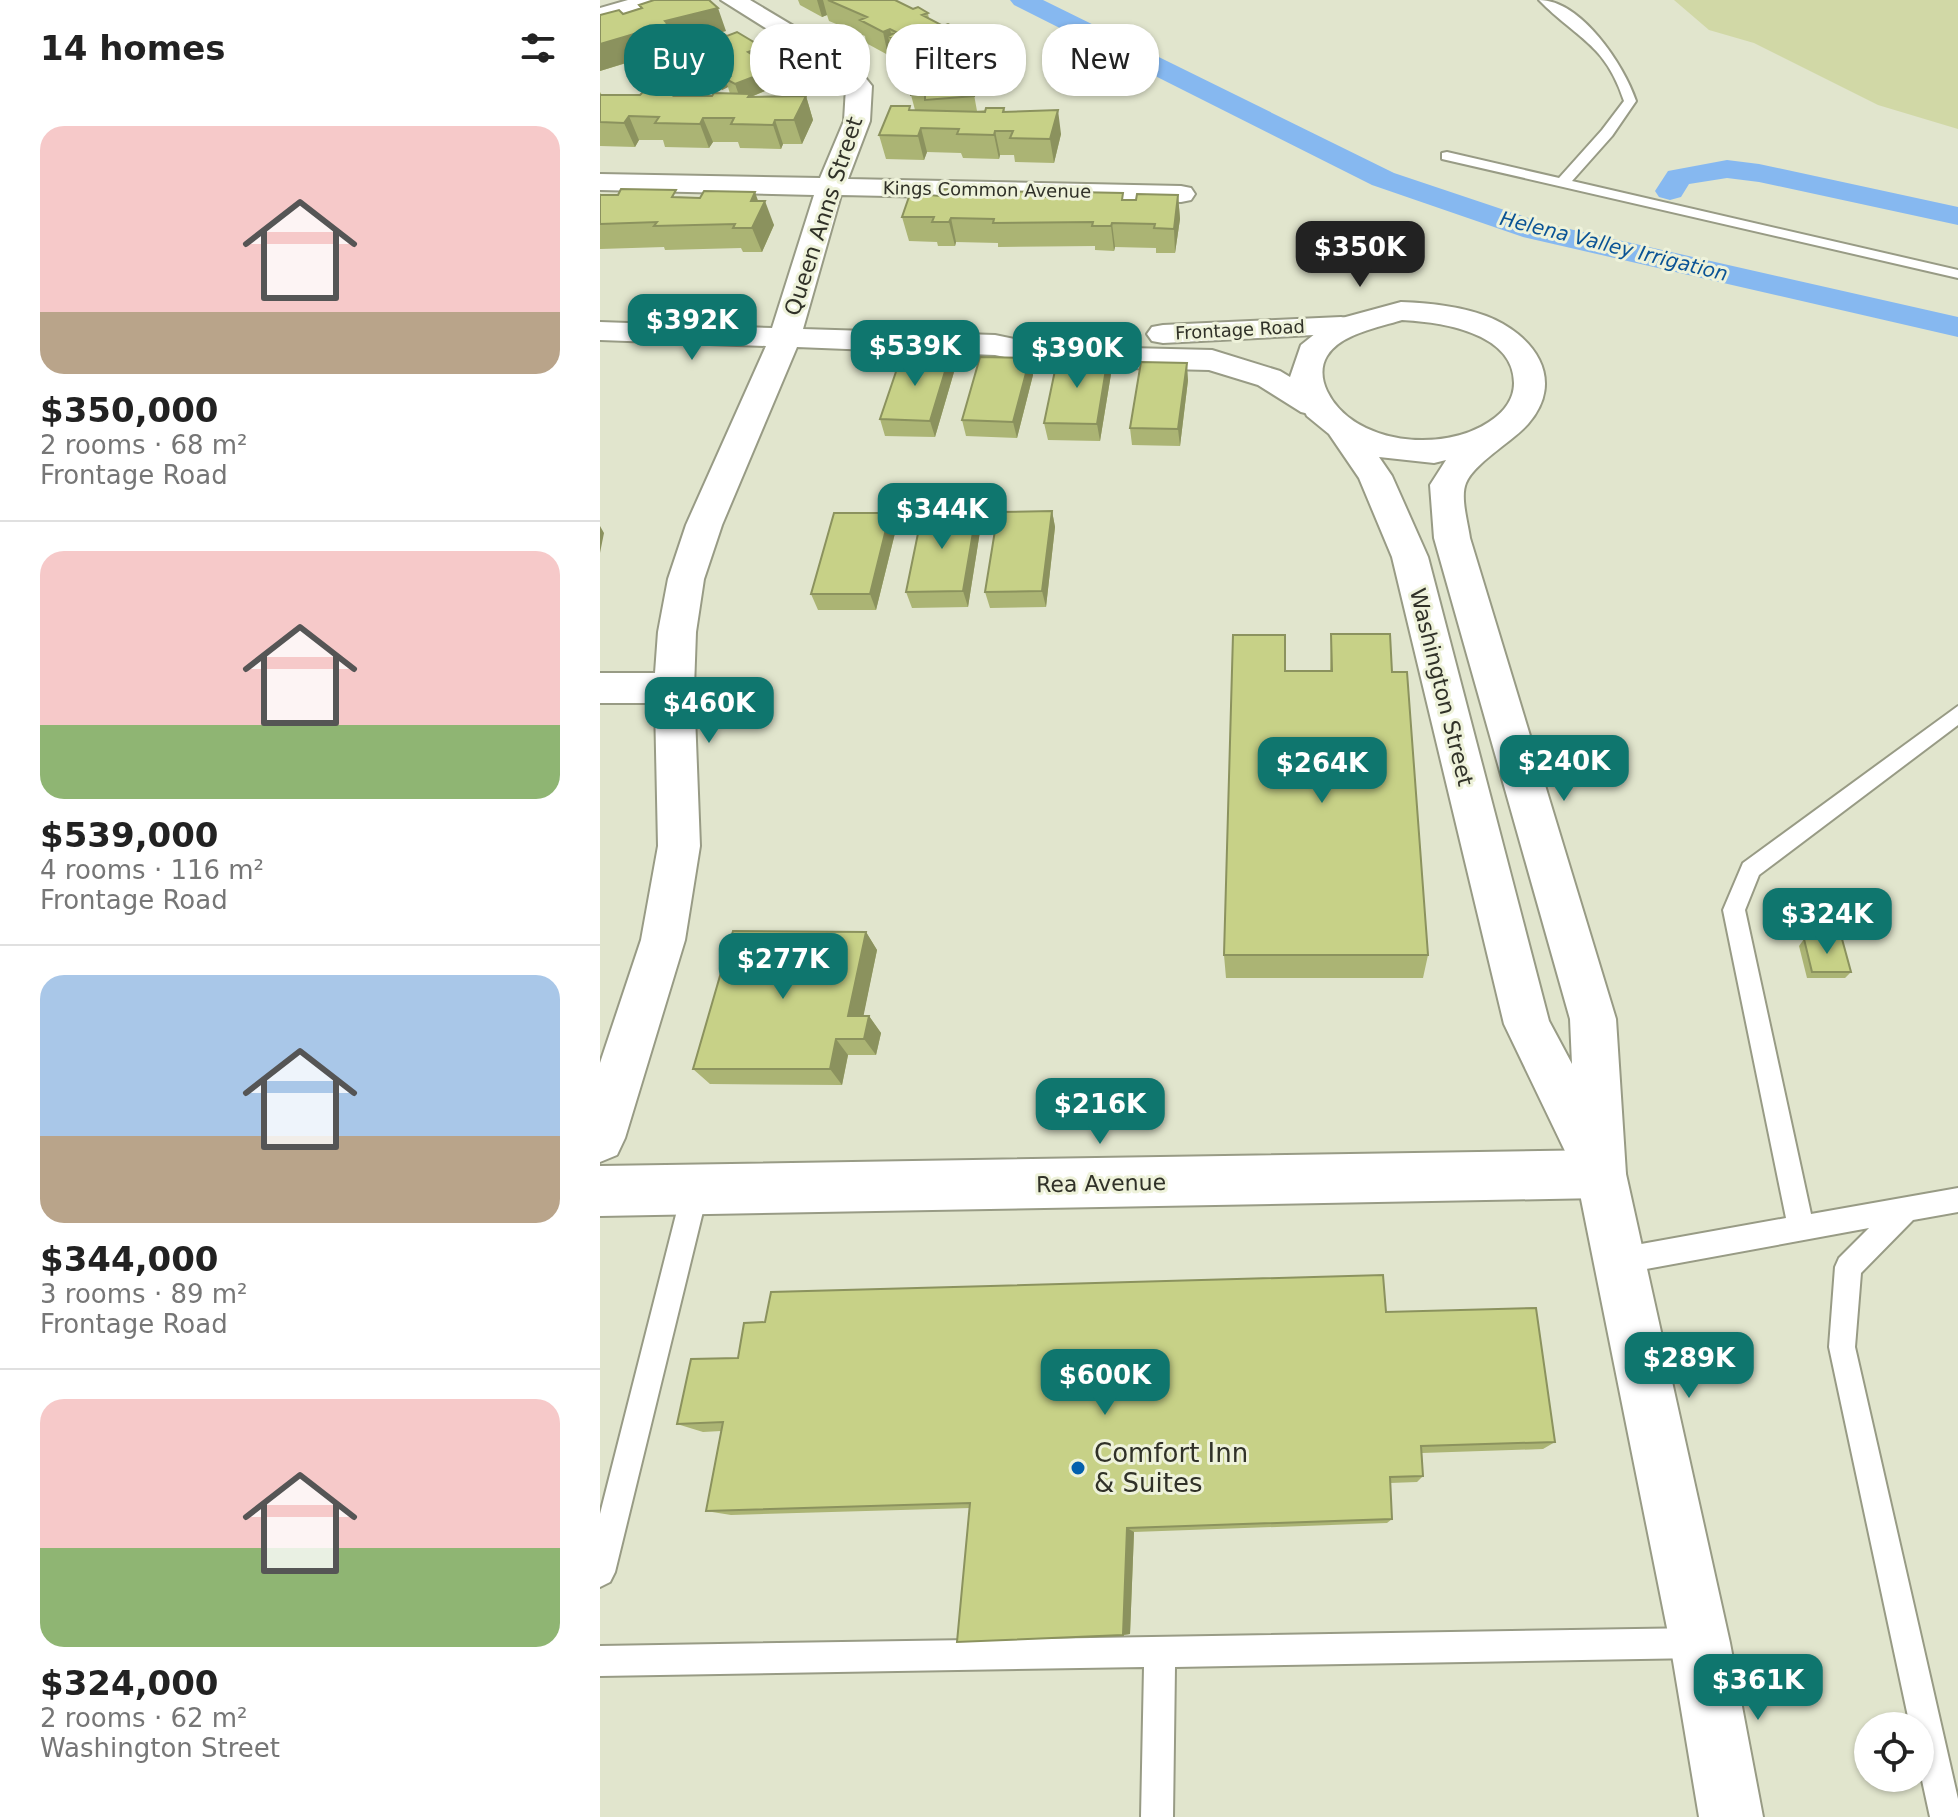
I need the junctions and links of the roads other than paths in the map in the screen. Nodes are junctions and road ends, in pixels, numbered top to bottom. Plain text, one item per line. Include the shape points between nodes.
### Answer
1 (653, 0) edge
2 (733, 0) edge
3 (1545, 0) edge
4 (600, 16) edge
5 (1447, 156) dead end
6 (600, 182) edge
7 (1561, 184) junction
8 (831, 186) junction
9 (1181, 194) edge
10 (1958, 274) edge
11 (1341, 326) junction
12 (600, 331) edge
13 (785, 338) junction
14 (995, 345) junction
15 (1313, 405) junction
16 (1502, 431) junction
17 (1345, 433) junction
18 (600, 688) edge
19 (674, 688) junction
20 (1958, 714) edge
21 (600, 1138) edge
22 (1601, 1174) junction
23 (600, 1191) edge
24 (695, 1191) junction
25 (1958, 1200) edge
26 (1907, 1209) junction
27 (1801, 1229) junction
28 (1619, 1261) junction
29 (600, 1572) edge
30 (1700, 1643) junction
31 (1160, 1653) junction
32 (600, 1661) edge
33 (1157, 1817) edge
34 (1731, 1817) edge
35 (1946, 1817) edge

1 - 4 street
2 - 8 street, Queen Anns Street via 843,66 859,86 857,121
3 - 7 lane via 1589,32 1623,73 1630,101
5 - 7 lane
6 - 8 street, Kings Common Avenue
7 - 10 lane
8 - 9 street, Kings Common Avenue
8 - 13 street, Queen Anns Street
11 - 14 street, Frontage Road via 1050,336
11 - 15 street via 1319,342 1307,362 1304,383
11 - 16 street via 1412,311 1467,319 1494,332 1529,370 1531,392 1522,413
12 - 13 street, Frontage Road
13 - 14 street, Frontage Road
13 - 19 street, Queen Anns Street via 686,579
14 - 15 street, Frontage Road via 1047,356 1212,360 1269,378
15 - 17 street
16 - 17 street via 1468,446 1426,452 1383,447
16 - 22 street, Washington Street via 1461,464 1447,485 1452,538 1593,1019
17 - 22 street, Washington Street via 1375,476 1410,557 1527,1024
18 - 19 street
19 - 21 street, Queen Anns Street via 679,846 663,940
20 - 27 lane via 1751,869 1734,910
22 - 24 street, Rea Avenue
22 - 28 street, Washington Street
23 - 24 street, Rea Avenue
24 - 29 lane
25 - 26 lane
26 - 27 lane
26 - 35 lane via 1848,1267 1842,1347
27 - 28 lane
28 - 30 street, Washington Street
30 - 31 lane
30 - 34 street, Washington Street
31 - 32 lane
31 - 33 lane

